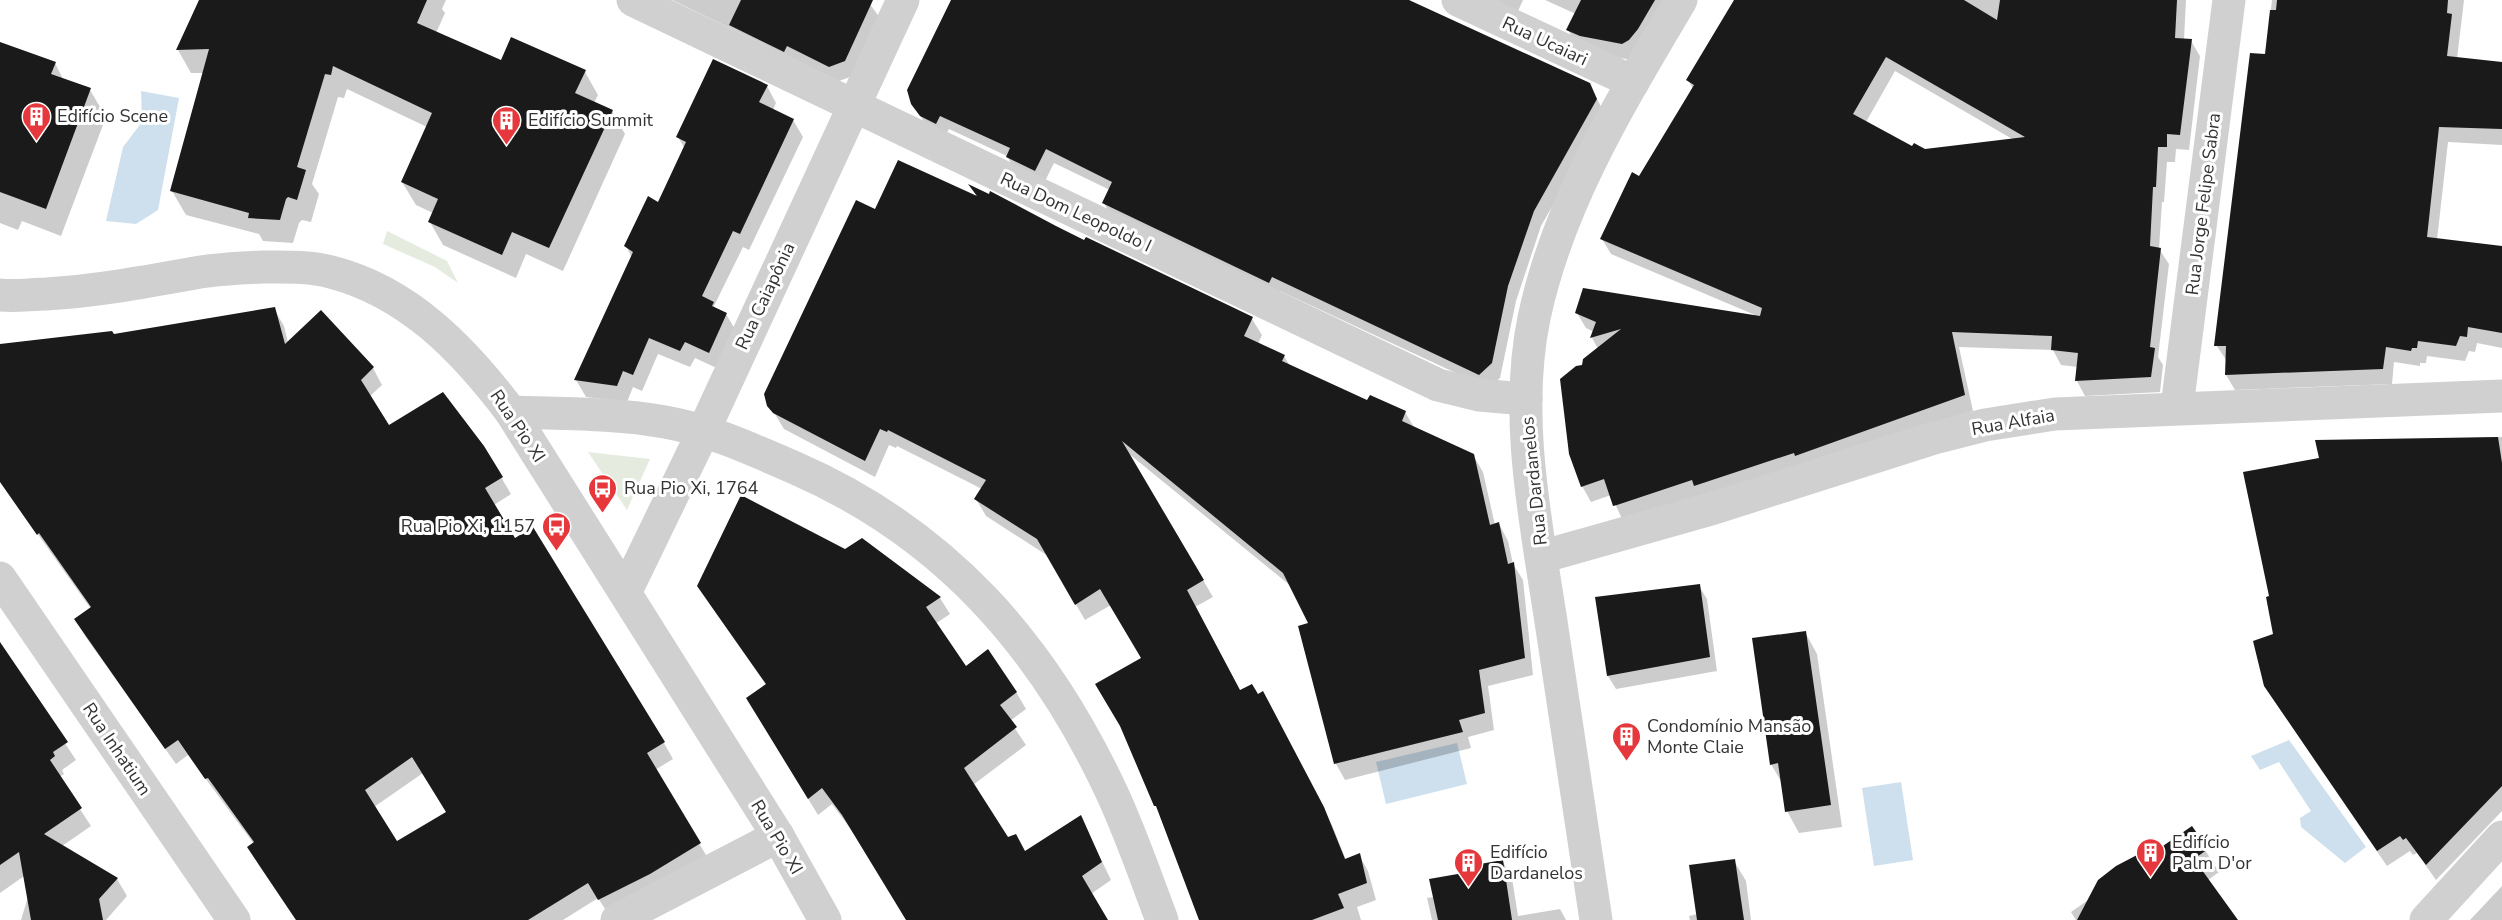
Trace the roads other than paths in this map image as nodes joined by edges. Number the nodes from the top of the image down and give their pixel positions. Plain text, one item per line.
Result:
1 (633, 0) edge
2 (903, 0) edge
3 (1458, 0) edge
4 (1681, 0) edge
5 (2229, 0) edge
6 (1633, 82) junction
7 (852, 106) junction
8 (0, 295) edge
9 (2502, 396) edge
10 (1526, 399) junction
11 (2177, 407) junction
12 (511, 412) junction
13 (704, 430) junction
14 (1541, 557) junction
15 (0, 578) edge
16 (626, 591) junction
17 (778, 836) junction
18 (2502, 837) edge
19 (234, 920) edge
20 (617, 920) edge
21 (825, 920) edge
22 (1162, 920) edge
23 (1596, 920) edge
24 (2426, 920) edge

1 - 7 street, Rua Dom Leopoldo I
2 - 7 street, Rua Caiapônia
3 - 6 street, Rua Ucaiari
4 - 6 street, Rua Dardanelos
5 - 11 street, Rua Jorge Felipe Sabra
6 - 10 street, Rua Dardanelos
7 - 10 street, Rua Dom Leopoldo I
7 - 13 street, Rua Caiapônia
8 - 12 street, Rua Pio XI
9 - 11 street, Rua Alfaia
10 - 14 street, Rua Dardanelos
11 - 14 street, Rua Alfaia
12 - 13 street
12 - 16 street, Rua Pio XI
13 - 16 street, Rua Caiapônia
13 - 22 street
14 - 23 street, Rua Dardanelos
15 - 19 street, Rua Inhatium
16 - 17 street, Rua Pio XI
17 - 20 street
17 - 21 street, Rua Pio XI
18 - 24 street

